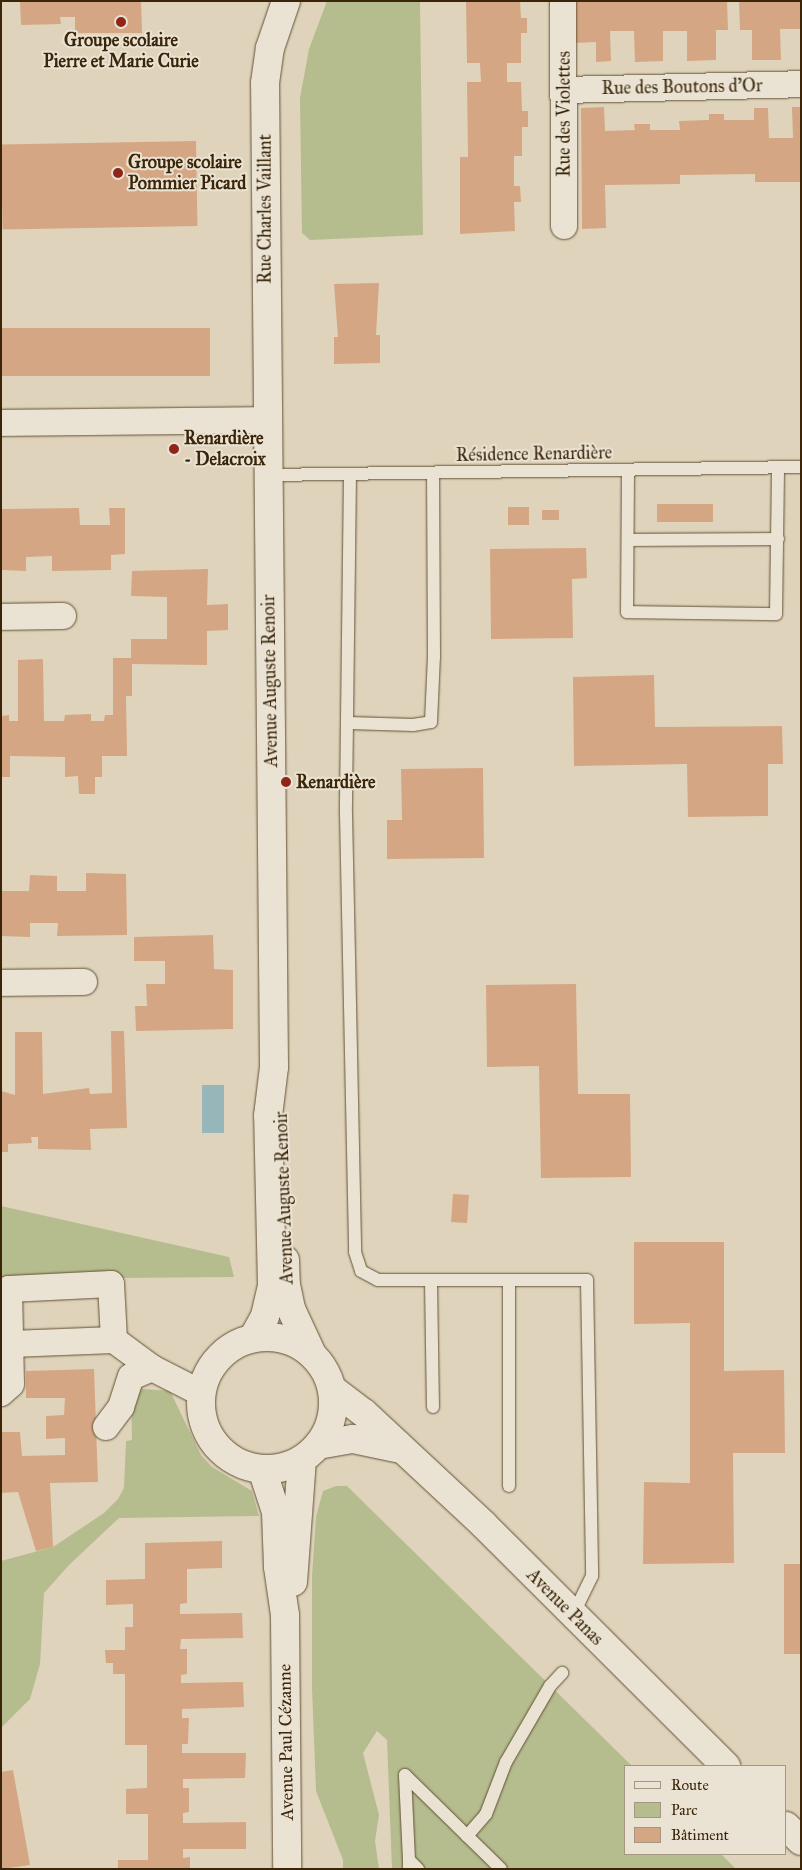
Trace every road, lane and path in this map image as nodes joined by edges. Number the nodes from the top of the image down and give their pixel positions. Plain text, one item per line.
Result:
1 (286, 1) edge
2 (563, 1) edge
3 (801, 84) edge
4 (563, 90) junction
5 (564, 226) dead end
6 (266, 420) junction
7 (1, 423) edge
8 (778, 467) junction
9 (801, 467) edge
10 (628, 470) junction
11 (433, 472) junction
12 (350, 474) junction
13 (269, 475) junction
14 (778, 539) junction
15 (628, 540) junction
16 (63, 616) dead end
17 (1, 617) edge
18 (349, 724) junction
19 (84, 982) dead end
20 (1, 983) edge
21 (274, 1067) junction
22 (509, 1280) junction
23 (431, 1281) junction
24 (253, 1338) junction
25 (114, 1340) junction
26 (11, 1344) junction
27 (312, 1354) junction
28 (152, 1368) junction
29 (332, 1389) junction
30 (201, 1393) junction
31 (1, 1394) edge
32 (433, 1407) dead end
33 (106, 1427) dead end
34 (402, 1449) junction
35 (310, 1453) junction
36 (262, 1469) junction
37 (509, 1486) dead end
38 (285, 1615) junction
39 (573, 1615) junction
40 (562, 1673) dead end
41 (725, 1765) edge
42 (787, 1827) edge
43 (467, 1836) junction
44 (801, 1840) edge
45 (412, 1866) edge
46 (287, 1869) edge
47 (501, 1869) edge

1 - 6 main road, Rue Charles Vaillant
2 - 4 street, Rue des Violettes
3 - 4 street, Rue des Boutons d'Or
4 - 5 street, Rue des Violettes
6 - 7 street
6 - 13 main road, Rue Charles Vaillant
8 - 9 lane, Résidence Renardière
8 - 10 lane, Résidence Renardière
8 - 14 lane
10 - 11 lane, Résidence Renardière
10 - 15 lane
11 - 12 lane, Résidence Renardière
11 - 18 lane
12 - 13 lane, Résidence Renardière
12 - 18 lane
13 - 21 main road, Avenue Auguste Renoir
14 - 15 lane
14 - 15 lane
16 - 17 street
18 - 23 lane
19 - 20 street
21 - 24 main road, Avenue Auguste Renoir
21 - 27 main road, Avenue Auguste Renoir
22 - 23 lane
22 - 37 lane
22 - 39 lane
23 - 32 lane
24 - 27 main road
24 - 30 main road
25 - 26 street
25 - 26 street
25 - 28 street
26 - 31 street
27 - 29 main road
28 - 30 street
28 - 33 street
29 - 34 main road, Avenue Panas
29 - 35 main road
30 - 36 main road
34 - 35 main road
34 - 39 main road, Avenue Panas
35 - 36 main road
35 - 38 main road, Avenue Paul Cézanne
36 - 38 main road, Avenue Paul Cézanne
38 - 46 main road, Avenue Paul Cézanne
39 - 41 main road, Avenue Panas
40 - 43 lane
42 - 44 main road
43 - 45 lane
43 - 47 lane

